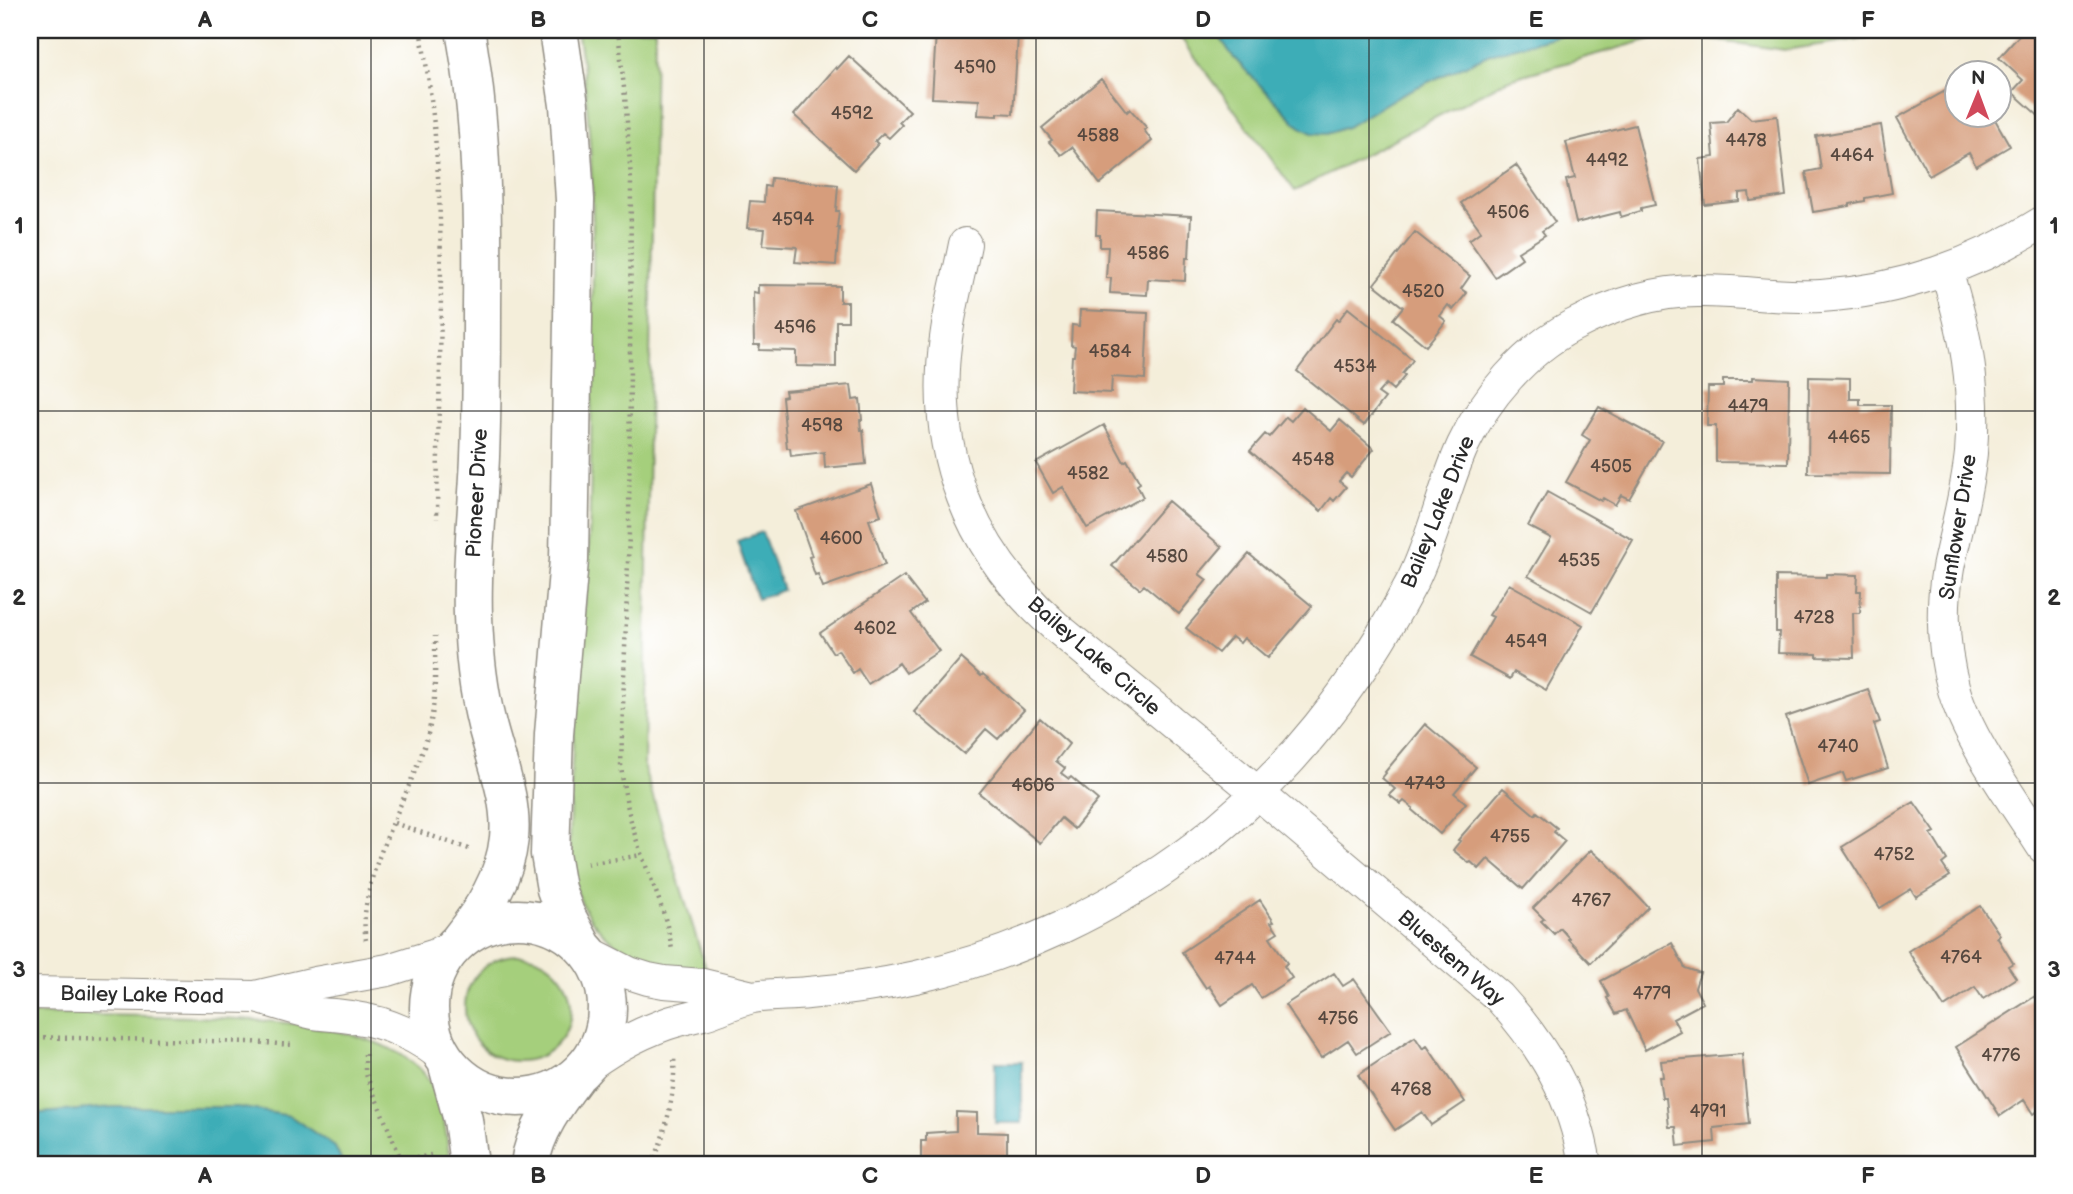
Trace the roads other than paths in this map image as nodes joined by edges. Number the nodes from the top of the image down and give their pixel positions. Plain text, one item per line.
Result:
1 (465, 30) edge
2 (558, 30) edge
3 (2043, 222) edge
4 (965, 244) dead end
5 (1946, 270) junction
6 (1259, 794) junction
7 (2043, 847) edge
8 (458, 942) junction
9 (583, 947) junction
10 (30, 993) edge
11 (255, 997) junction
12 (753, 997) junction
13 (446, 1060) junction
14 (578, 1074) junction
15 (469, 1164) edge
16 (530, 1164) edge
17 (1585, 1164) edge

1 - 8 street, Pioneer Drive
2 - 9 street
3 - 5 street, Bailey Lake Drive
4 - 6 street, Bailey Lake Circle
5 - 6 street, Bailey Lake Drive
5 - 7 street, Sunflower Drive
6 - 12 street, Bailey Lake Drive
6 - 17 street, Bluestem Way
8 - 9 street
8 - 11 street, Bailey Lake Road
8 - 13 street
9 - 12 street, Bailey Lake Drive
9 - 14 street
10 - 11 street, Bailey Lake Road
11 - 13 street, Bailey Lake Road
12 - 14 street, Bailey Lake Drive
13 - 14 street
13 - 15 street
14 - 16 street

